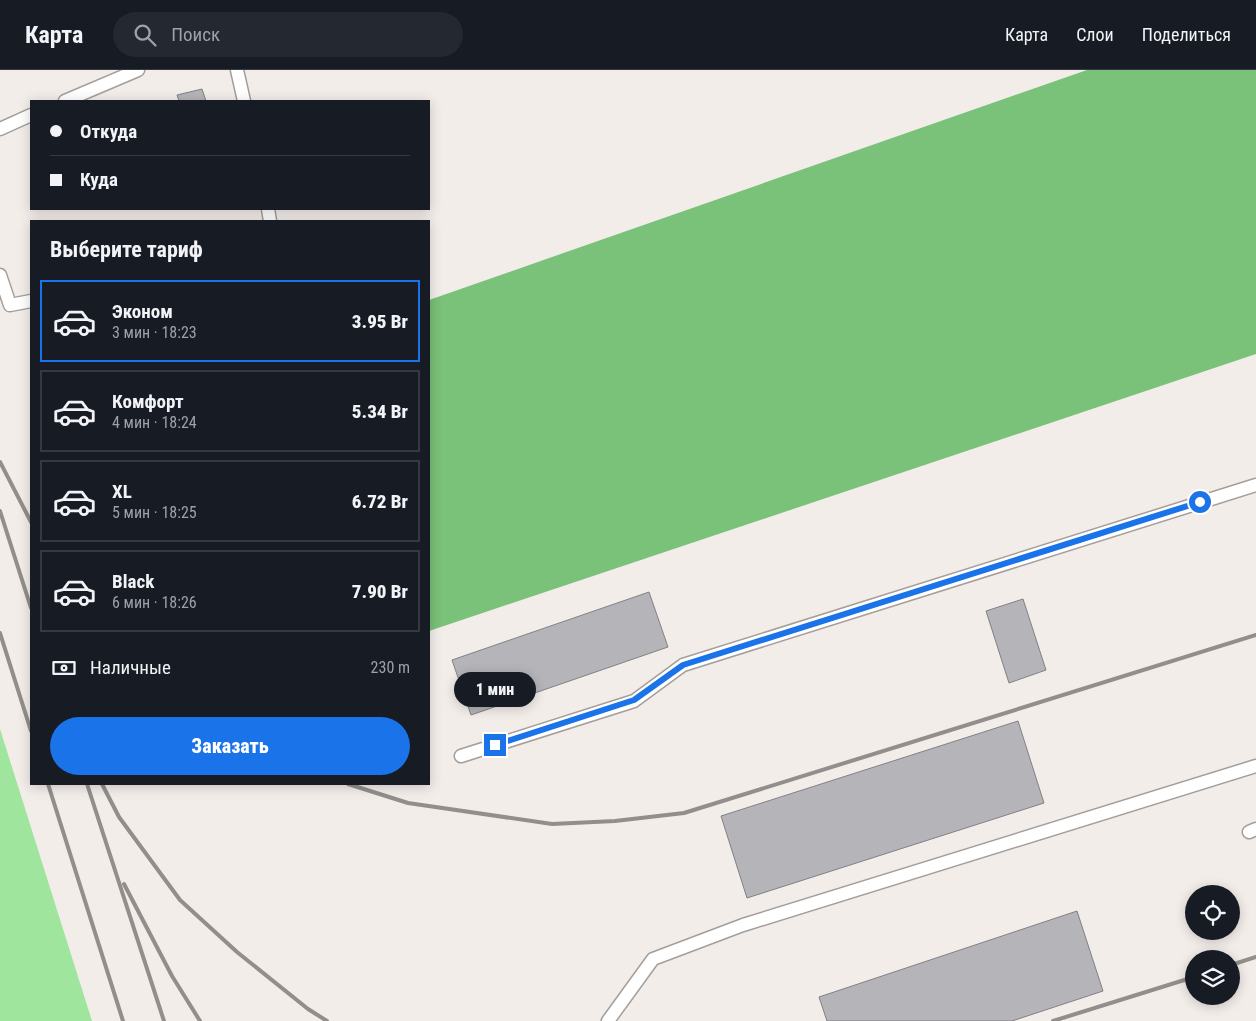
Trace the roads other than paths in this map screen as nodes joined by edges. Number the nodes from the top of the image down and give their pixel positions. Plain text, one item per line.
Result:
1 (138, 70) edge
2 (237, 70) edge
3 (67, 100) edge
4 (244, 100) edge
5 (30, 115) edge
6 (0, 129) edge
7 (0, 275) edge
8 (30, 301) edge
9 (1256, 485) edge
10 (460, 756) dead end
11 (1256, 766) edge
12 (608, 1021) edge

1 - 3 lane
2 - 4 lane
5 - 6 lane
7 - 8 lane
9 - 10 lane
11 - 12 lane

